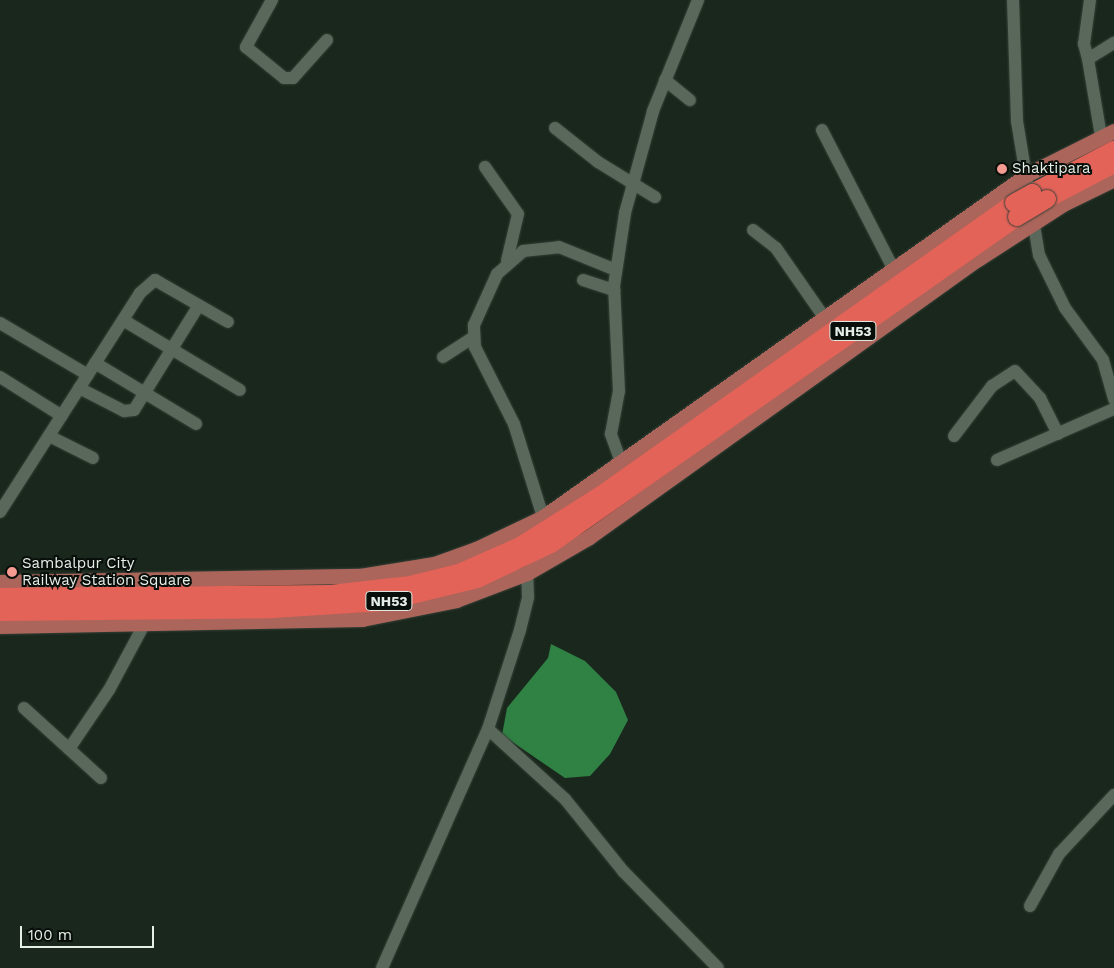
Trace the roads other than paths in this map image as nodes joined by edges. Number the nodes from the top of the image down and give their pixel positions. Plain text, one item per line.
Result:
1 (272, 0) edge
2 (698, 0) edge
3 (1014, 0) edge
4 (1090, 0) edge
5 (327, 40) dead end
6 (1114, 42) edge
7 (1088, 59) junction
8 (666, 80) junction
9 (690, 100) dead end
10 (555, 128) dead end
11 (822, 130) dead end
12 (1108, 133) edge
13 (1114, 150) edge
14 (1114, 164) edge
15 (485, 168) dead end
16 (1028, 174) junction
17 (1114, 179) edge
18 (634, 181) junction
19 (655, 197) dead end
20 (1032, 224) junction
21 (753, 230) dead end
22 (507, 262) junction
23 (893, 268) junction
24 (616, 270) junction
25 (583, 280) dead end
26 (614, 290) junction
27 (198, 305) junction
28 (824, 317) junction
29 (123, 320) junction
30 (228, 322) dead end
31 (0, 323) edge
32 (474, 337) junction
33 (171, 349) junction
34 (444, 357) dead end
35 (95, 363) junction
36 (88, 375) junction
37 (0, 377) edge
38 (79, 388) junction
39 (240, 390) dead end
40 (145, 393) junction
41 (1114, 399) edge
42 (1114, 409) edge
43 (62, 416) junction
44 (723, 416) junction
45 (196, 424) dead end
46 (1058, 434) junction
47 (49, 436) junction
48 (954, 436) dead end
49 (93, 458) dead end
50 (997, 460) dead end
51 (621, 462) junction
52 (0, 512) edge
53 (543, 516) junction
54 (527, 573) junction
55 (0, 582) edge
56 (0, 597) edge
57 (0, 612) edge
58 (145, 623) junction
59 (0, 626) edge
60 (24, 708) dead end
61 (488, 729) junction
62 (69, 749) junction
63 (101, 778) dead end
64 (1114, 795) edge
65 (1030, 906) dead end
66 (713, 967) edge
67 (382, 968) edge

1 - 5 street
2 - 8 street
3 - 16 street
4 - 7 street
6 - 7 street
7 - 12 street
8 - 9 street
8 - 18 street
10 - 18 street
11 - 23 street
12 - 16 main road
13 - 44 highway, NH53, bridge
14 - 44 highway, NH53, bridge
15 - 22 street
16 - 20 street
16 - 23 main road
17 - 20 main road
18 - 19 street
18 - 24 street
20 - 41 street
20 - 54 main road
21 - 28 street
22 - 24 street
22 - 32 street
23 - 28 main road
24 - 26 street
25 - 26 street
26 - 51 street
27 - 29 street
27 - 30 street
27 - 33 street
28 - 51 main road
29 - 33 street
29 - 35 street
31 - 36 street
32 - 34 street
32 - 53 street
33 - 39 street
33 - 40 street
35 - 36 street
35 - 40 street
36 - 38 street
37 - 43 street
38 - 40 street
38 - 43 street
40 - 45 street
42 - 46 street
43 - 47 street
44 - 56 highway, NH53
44 - 57 highway, NH53
46 - 48 street
46 - 50 street
47 - 49 street
47 - 52 street
51 - 53 main road
53 - 55 main road
54 - 58 main road
54 - 61 street
58 - 59 main road
58 - 62 street
60 - 62 street
61 - 66 street
61 - 67 street
62 - 63 street
64 - 65 street

